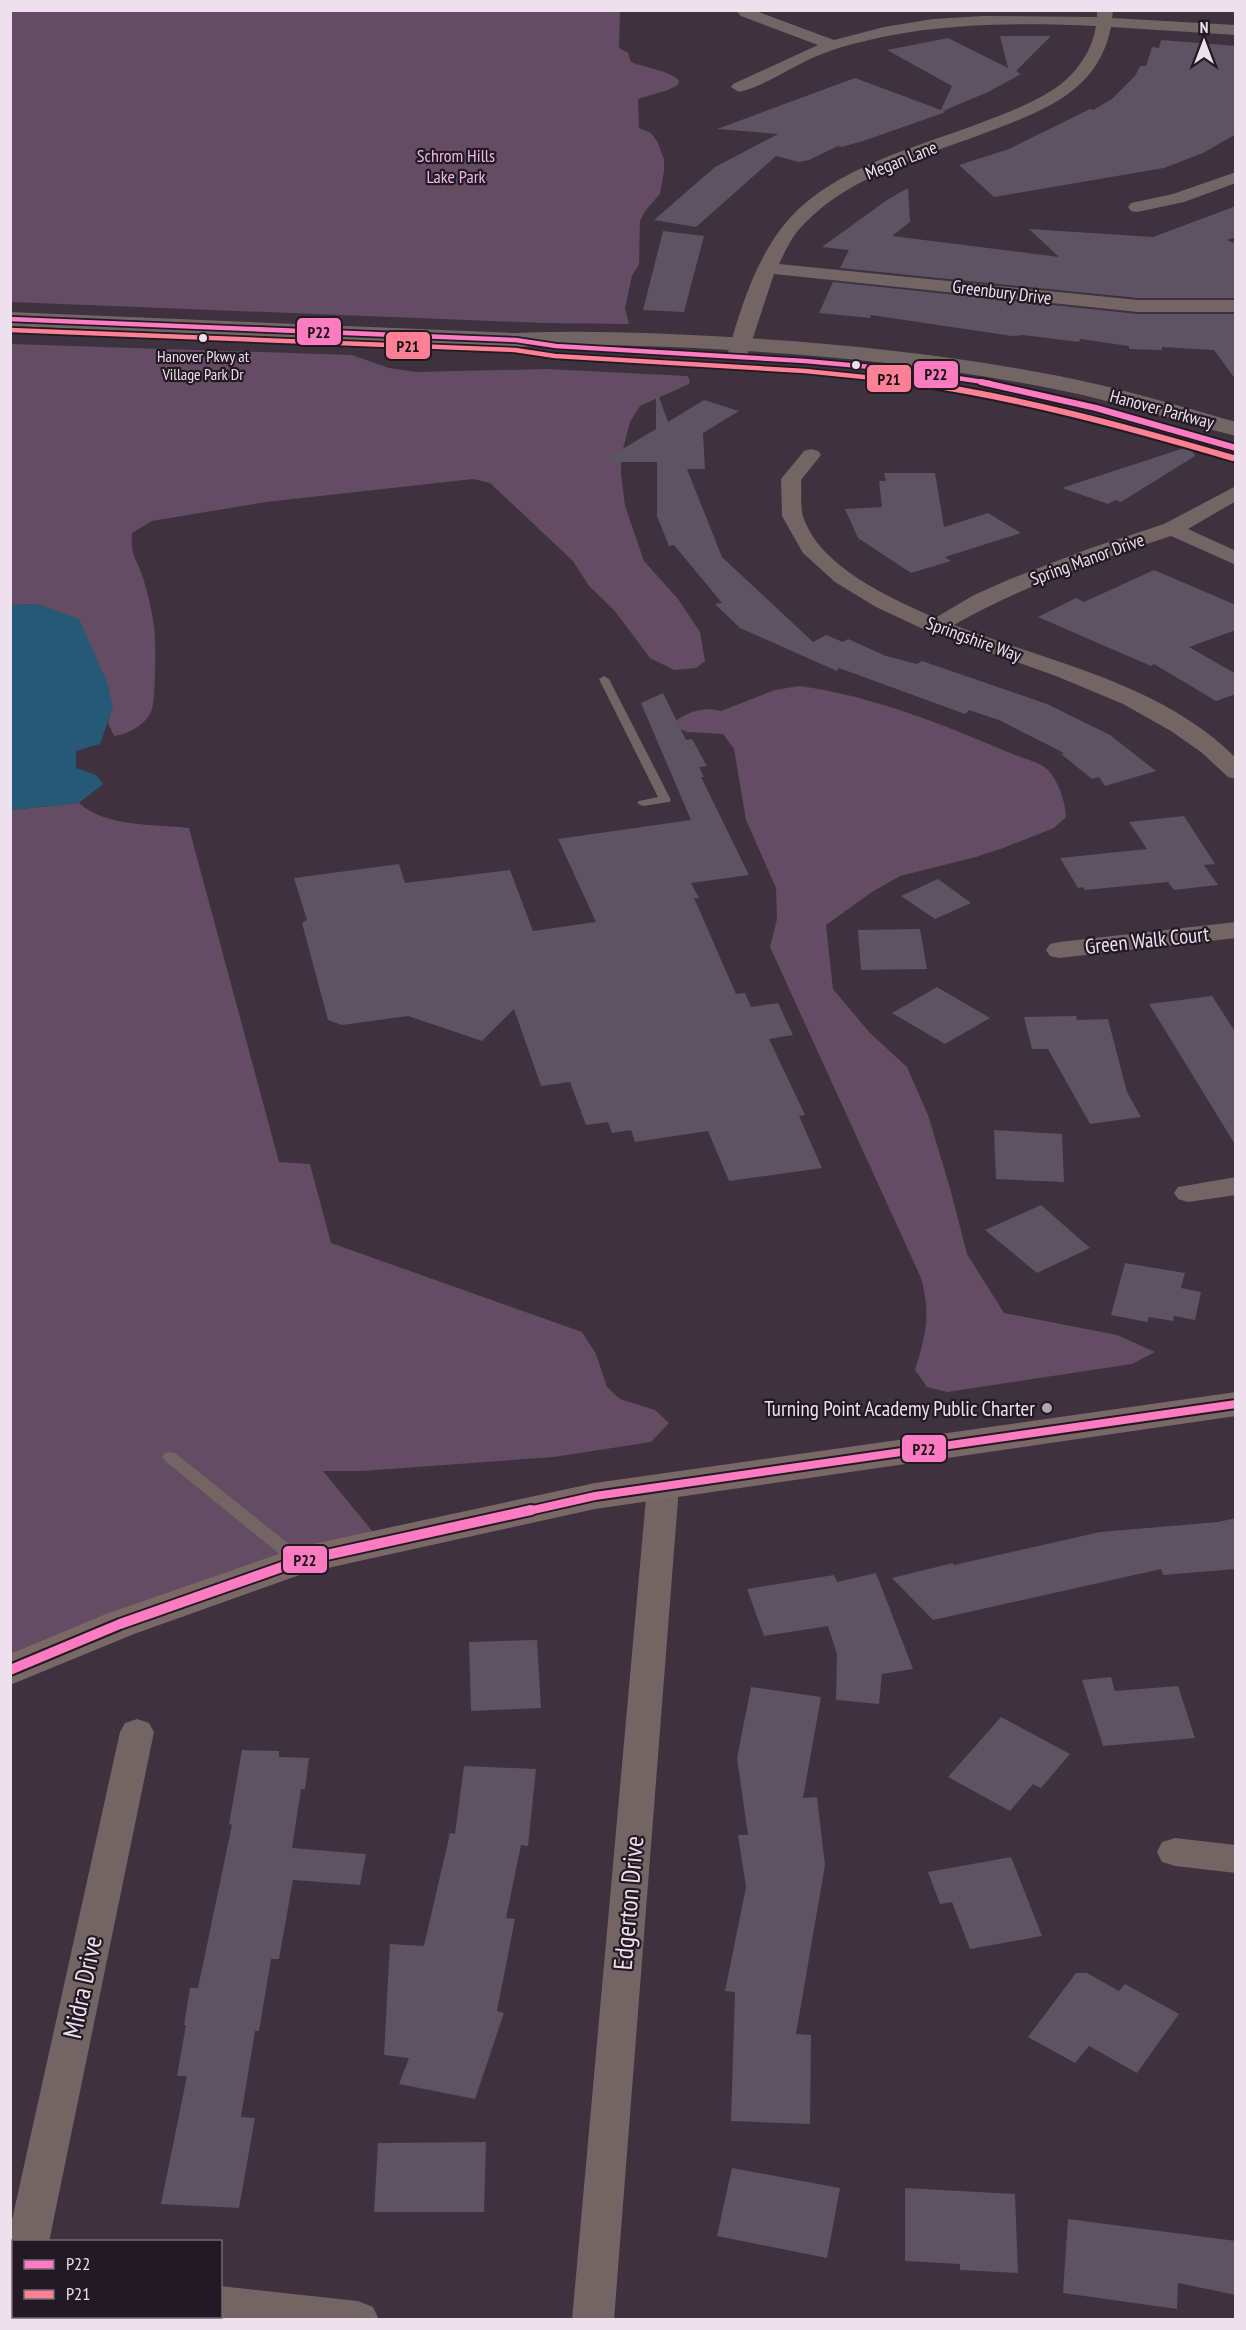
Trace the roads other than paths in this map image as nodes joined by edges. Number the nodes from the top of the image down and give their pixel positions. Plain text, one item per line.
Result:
1 (746, 13) dead end
2 (1105, 17) edge
3 (1236, 30) edge
4 (834, 45) junction
5 (739, 87) dead end
6 (1236, 177) edge
7 (1137, 207) dead end
8 (768, 268) junction
9 (1236, 306) edge
10 (10, 319) edge
11 (738, 350) junction
12 (1236, 429) edge
13 (1236, 448) edge
14 (812, 455) dead end
15 (1236, 492) edge
16 (1172, 529) junction
17 (1236, 559) edge
18 (937, 626) junction
19 (604, 679) dead end
20 (1236, 772) edge
21 (644, 802) dead end
22 (1236, 930) edge
23 (1059, 950) dead end
24 (1236, 1186) edge
25 (1188, 1193) dead end
26 (1236, 1404) edge
27 (170, 1457) dead end
28 (663, 1486) junction
29 (299, 1561) junction
30 (10, 1670) edge
31 (137, 1732) dead end
32 (1175, 1852) dead end
33 (1236, 1859) edge
34 (28, 2240) edge
35 (222, 2305) edge
36 (358, 2319) edge
37 (593, 2319) edge

1 - 4 street
2 - 3 street
2 - 4 street
2 - 8 street, Megan Lane
4 - 5 street
6 - 7 street
8 - 9 street, Greenbury Drive
8 - 11 street, Megan Lane
10 - 11 street, Hanover Parkway
11 - 12 street, Hanover Parkway
11 - 13 street, Hanover Parkway
14 - 18 street, Springshire Way
15 - 16 street, Spring Manor Drive
16 - 17 street
16 - 18 street, Spring Manor Drive
18 - 20 street, Springshire Way
19 - 21 lane
22 - 23 street, Green Walk Court
24 - 25 street
26 - 28 main road
27 - 29 lane
28 - 29 main road
28 - 37 street, Edgerton Drive
29 - 30 main road
31 - 34 street, Midra Drive
32 - 33 street
35 - 36 street

